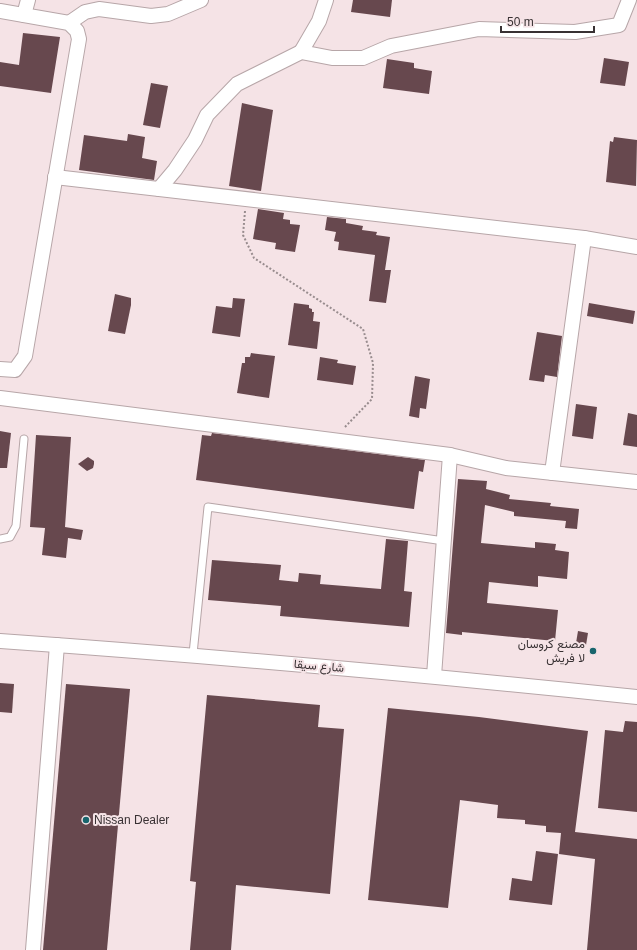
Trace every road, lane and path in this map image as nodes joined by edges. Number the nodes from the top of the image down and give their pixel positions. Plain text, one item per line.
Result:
1 (28, 0) edge
2 (201, 0) edge
3 (326, 0) edge
4 (629, 0) edge
5 (0, 11) edge
6 (24, 15) junction
7 (69, 23) junction
8 (301, 52) junction
9 (55, 177) junction
10 (159, 189) junction
11 (245, 199) junction
12 (584, 238) junction
13 (637, 247) edge
14 (0, 369) edge
15 (0, 398) edge
16 (24, 439) dead end
17 (331, 440) junction
18 (450, 455) junction
19 (552, 473) junction
20 (637, 482) edge
21 (0, 539) edge
22 (444, 541) junction
23 (0, 640) edge
24 (58, 645) junction
25 (193, 654) junction
26 (434, 676) junction
27 (637, 696) edge
28 (33, 950) edge

1 - 6 street
2 - 7 street
3 - 8 street
4 - 8 street
5 - 6 street
6 - 7 street
7 - 9 street
8 - 10 street
9 - 10 street
9 - 14 street
10 - 11 street
11 - 12 street
11 - 17 path
12 - 13 street
12 - 19 street
15 - 17 street
16 - 21 lane
17 - 18 street
18 - 19 street
18 - 22 street
19 - 20 street
22 - 25 lane
22 - 26 street
23 - 24 street, شارع سيقا
24 - 25 street, شارع سيقا
24 - 28 street
25 - 26 street, شارع سيقا
26 - 27 street, شارع سيقا

